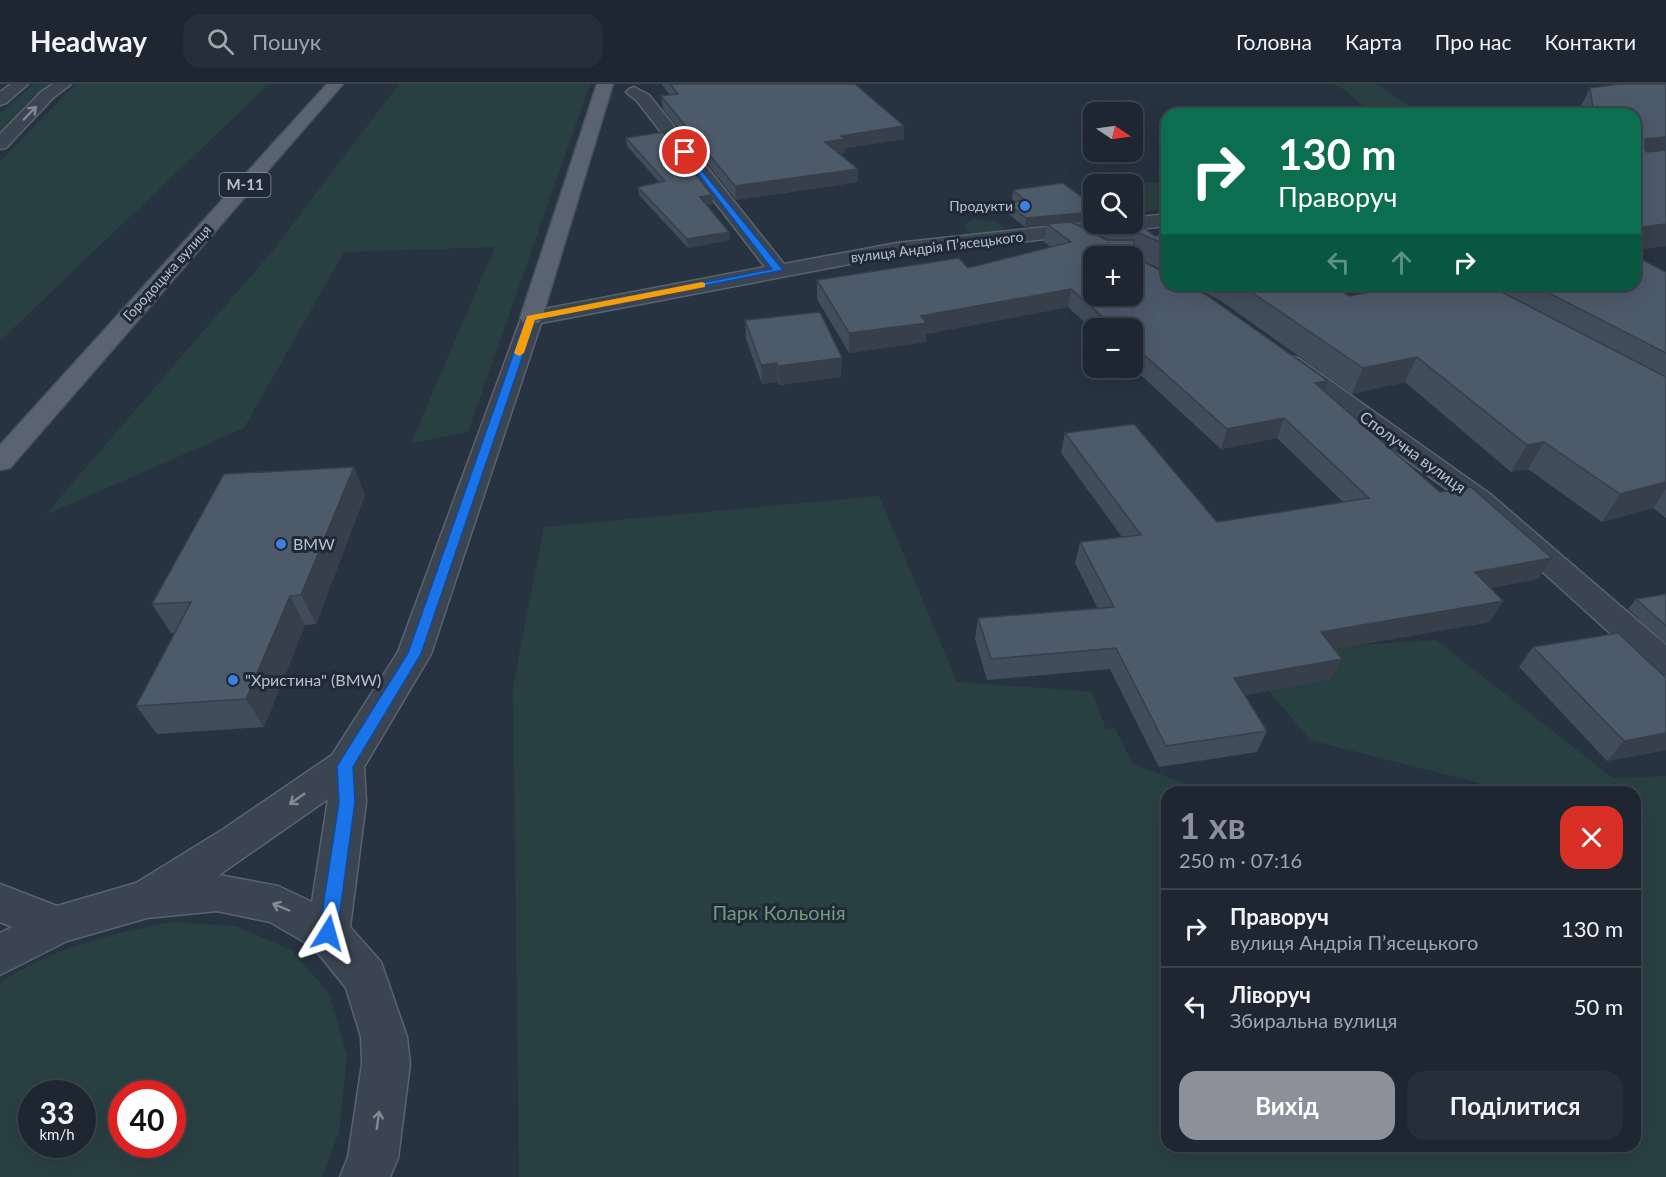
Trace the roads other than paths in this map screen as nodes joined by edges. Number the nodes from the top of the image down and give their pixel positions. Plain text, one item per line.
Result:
1 (20, 84) edge
2 (63, 84) edge
3 (335, 84) edge
4 (605, 84) edge
5 (634, 92) dead end
6 (0, 100) edge
7 (0, 144) edge
8 (1161, 221) edge
9 (1073, 231) junction
10 (1099, 246) edge
11 (778, 270) junction
12 (531, 318) junction
13 (1269, 349) edge
14 (0, 462) edge
15 (1666, 664) edge
16 (345, 766) junction
17 (147, 898) junction
18 (0, 903) edge
19 (57, 925) junction
20 (328, 933) junction
21 (0, 955) edge
22 (364, 1177) edge

1 - 6 street
7 -> 2 street
3 - 14 main road, Городоцька вулиця / М-11
4 - 12 main road
5 - 11 street
8 - 9 street, вулиця Андрія Пʼясецького
9 - 10 street
9 - 11 street, вулиця Андрія Пʼясецького
11 - 12 street, вулиця Андрія Пʼясецького
12 - 16 street
13 - 15 street, Сполучна вулиця
16 -> 17 street
16 - 20 street
17 - 19 street
20 -> 17 street
18 - 19 street
19 - 21 street
22 -> 20 street

